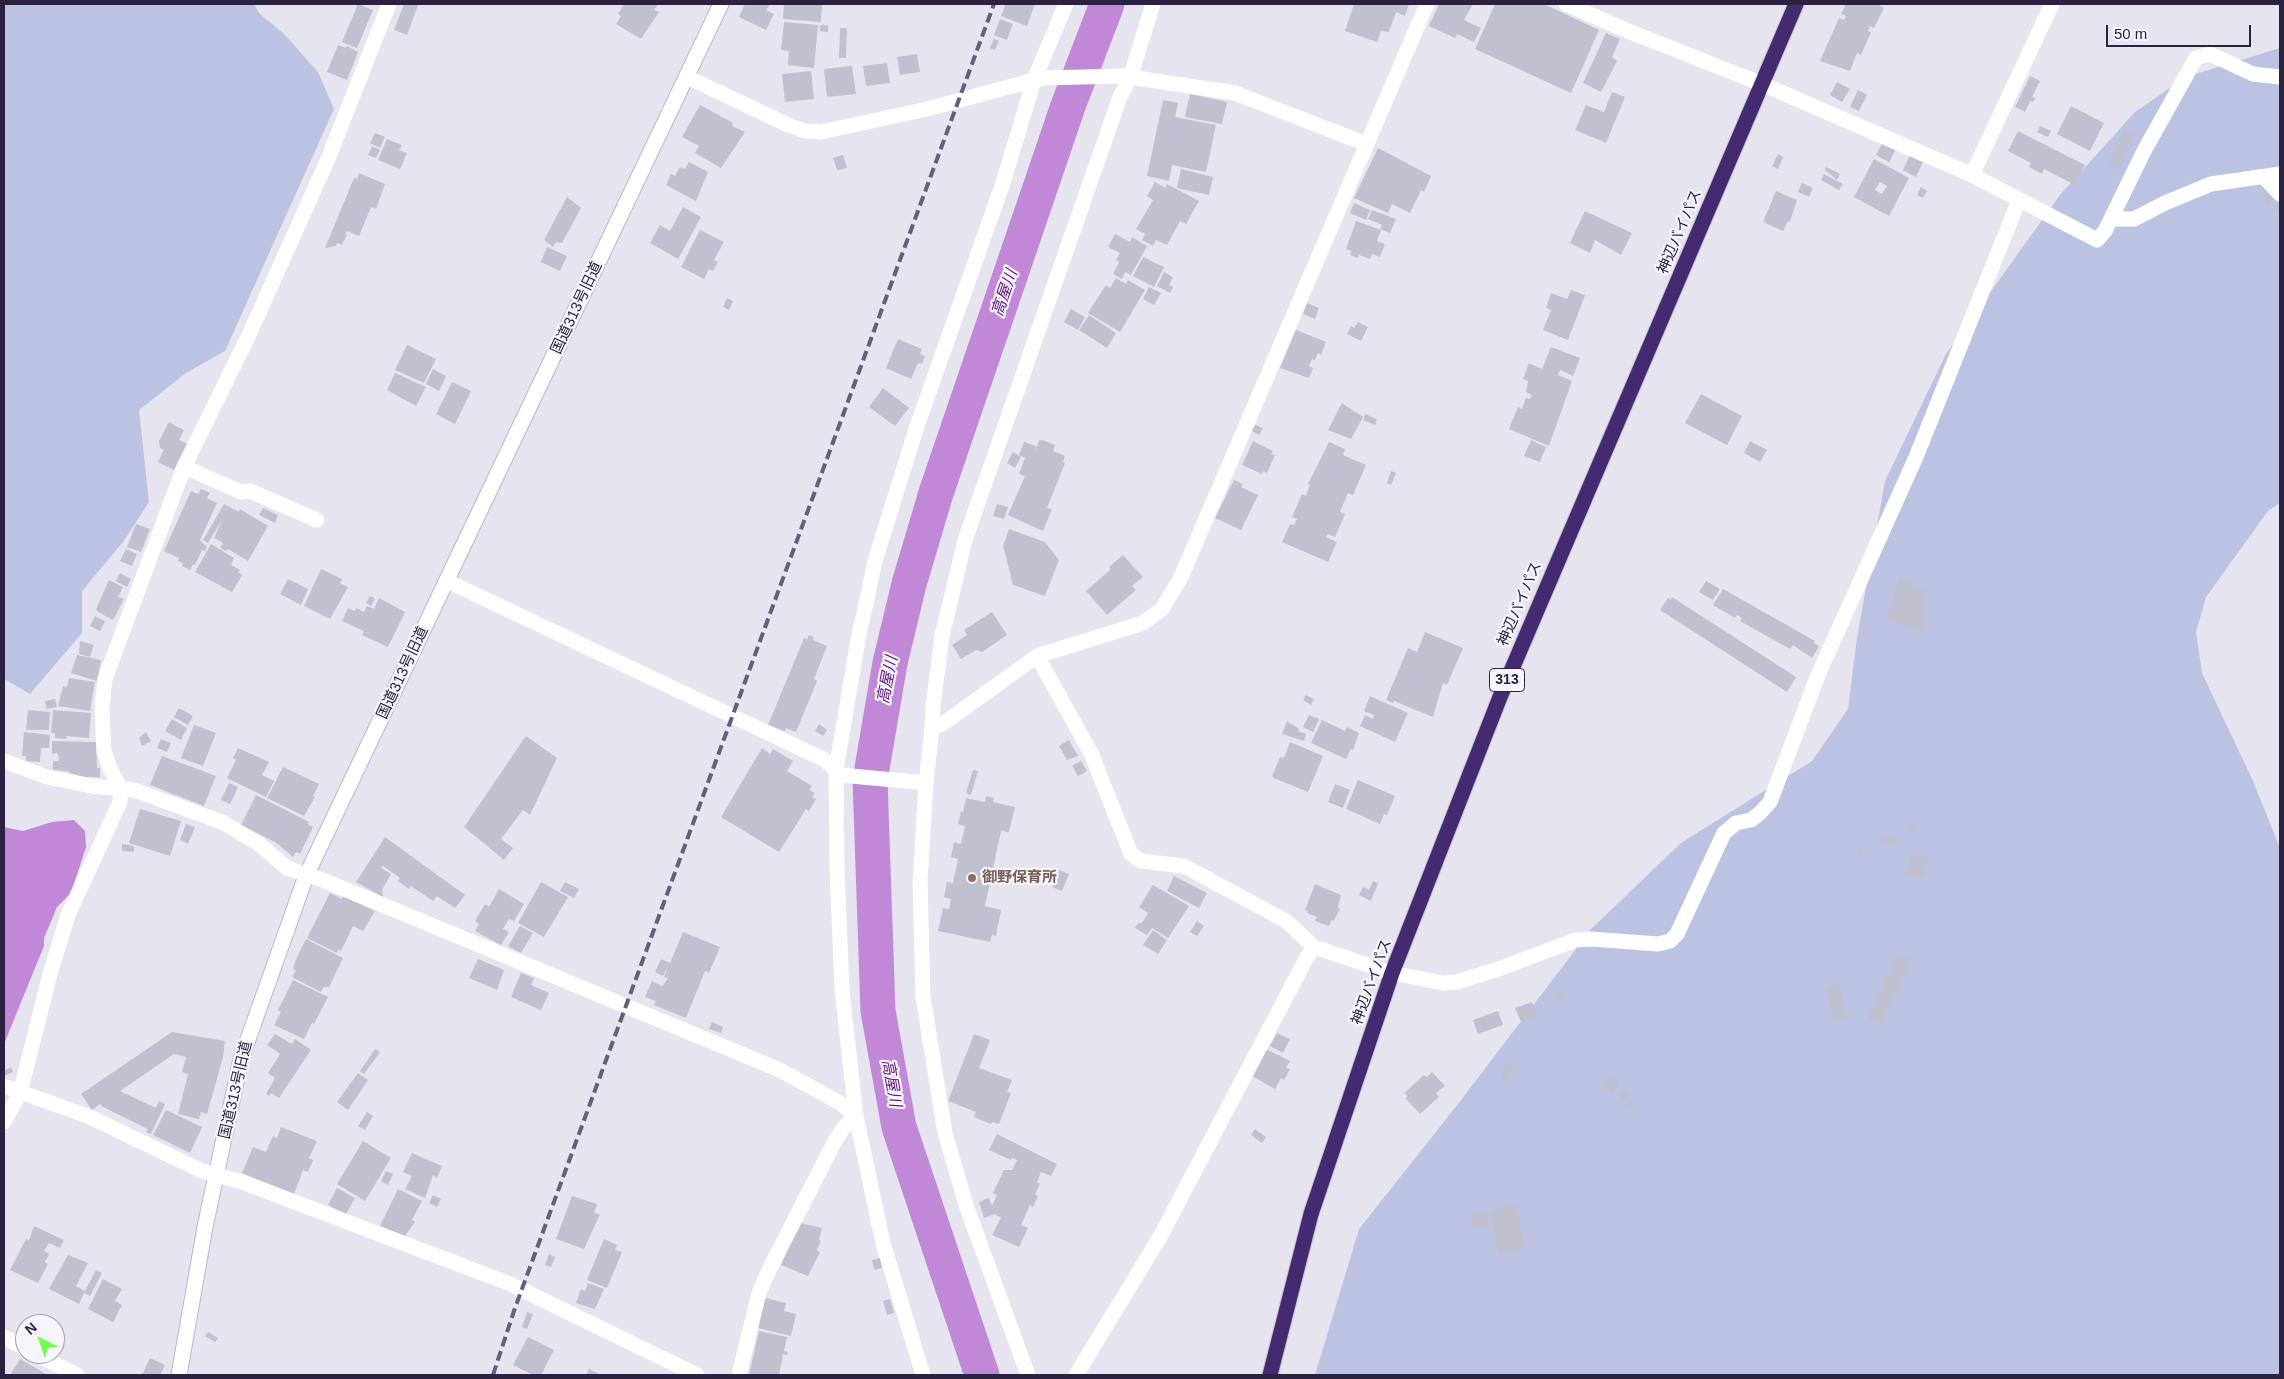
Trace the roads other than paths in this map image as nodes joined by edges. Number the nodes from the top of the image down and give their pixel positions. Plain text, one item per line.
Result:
1 (389, 4) edge
2 (1066, 4) edge
3 (1152, 4) edge
4 (1427, 4) edge
5 (1566, 4) edge
6 (1796, 4) edge
7 (2052, 4) edge
8 (717, 5) edge
9 (687, 77) junction
10 (1126, 77) junction
11 (2280, 77) edge
12 (1038, 79) junction
13 (1762, 84) junction
14 (1366, 144) junction
15 (1972, 176) junction
16 (2273, 176) edge
17 (2280, 194) edge
18 (2019, 200) junction
19 (2111, 219) junction
20 (184, 467) junction
21 (317, 520) dead end
22 (447, 580) junction
23 (1037, 656) junction
24 (932, 728) junction
25 (4, 760) edge
26 (841, 773) junction
27 (923, 782) junction
28 (121, 788) junction
29 (306, 876) junction
30 (1314, 947) junction
31 (1392, 973) junction
32 (4, 1086) edge
33 (20, 1093) junction
34 (856, 1116) junction
35 (4, 1122) edge
36 (217, 1176) junction
37 (56, 1364) edge
38 (77, 1375) edge
39 (179, 1375) edge
40 (697, 1375) edge
41 (739, 1375) edge
42 (923, 1375) edge
43 (1028, 1375) edge
44 (1076, 1375) edge
45 (1270, 1375) edge

1 - 20 street
2 - 12 street
3 - 10 street
4 - 14 street
5 - 13 street
6 - 13 highway, 神辺バイパス / 313
7 - 15 street
8 - 9 street, 国道313号旧道
9 - 12 street
9 - 22 street, 国道313号旧道
10 - 12 street
10 - 14 street
10 - 24 street
11 - 19 street
12 - 26 street
13 - 15 street
13 - 31 highway, 神辺バイパス / 313
14 - 23 street
15 - 18 street
16 - 17 street
16 - 19 street
18 - 19 street
18 - 31 street
20 - 21 street
20 - 28 street
22 - 26 street
22 - 29 street, 国道313号旧道
23 - 24 street
23 - 30 street
24 - 27 street
25 - 28 street
26 - 27 street
26 - 34 street
27 - 43 street
28 - 29 street
28 - 33 street
29 - 34 street
29 - 36 street, 国道313号旧道
30 - 31 street
30 - 44 street
31 - 45 highway, 神辺バイパス / 313
32 - 33 street
33 - 35 street
33 - 36 street
34 - 41 street
34 - 42 street
36 - 39 street, 国道313号旧道
36 - 40 street
37 - 38 street

